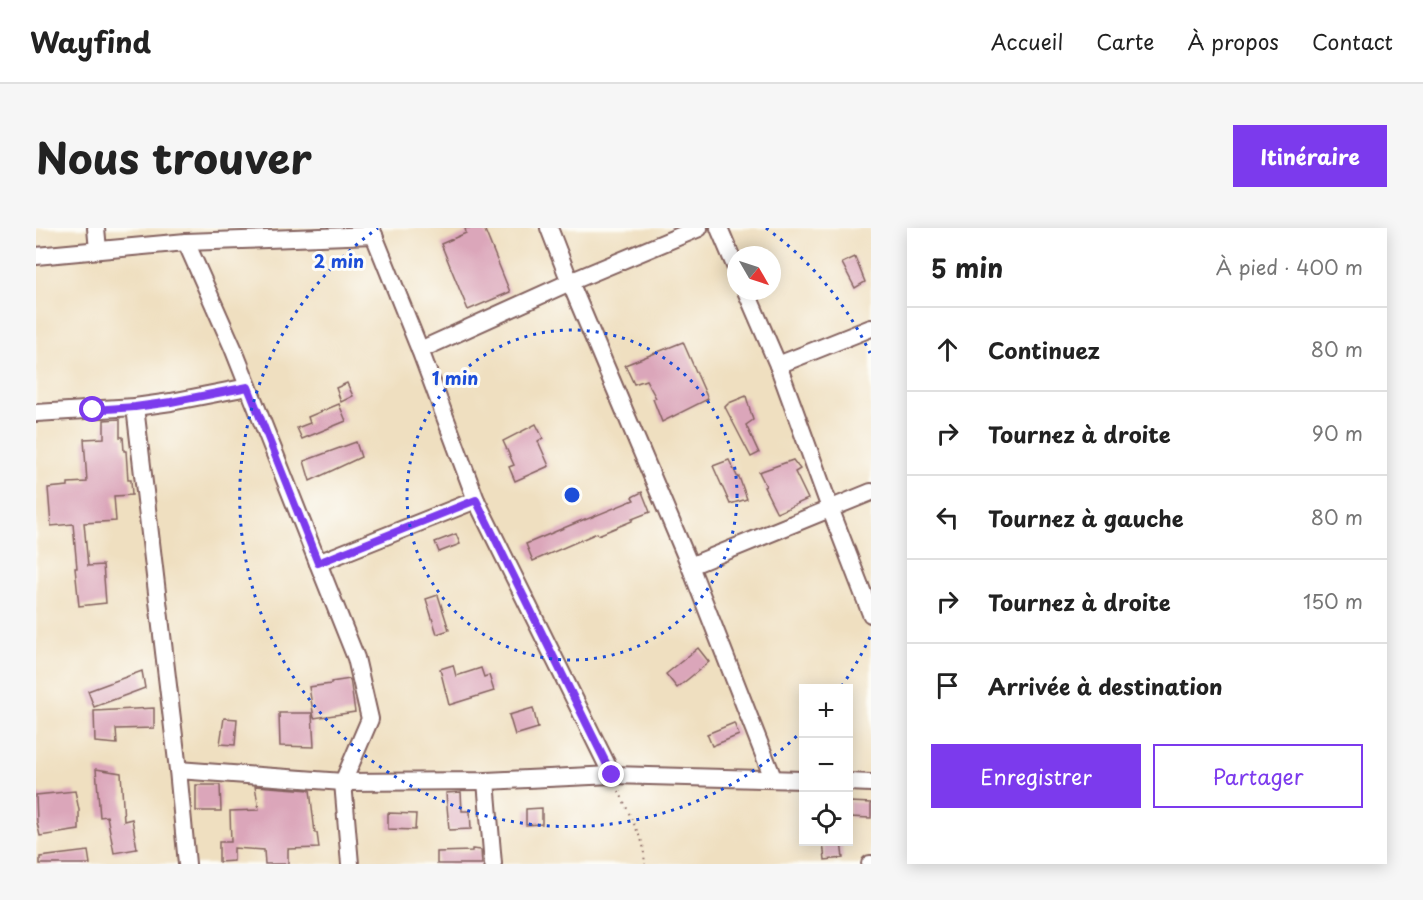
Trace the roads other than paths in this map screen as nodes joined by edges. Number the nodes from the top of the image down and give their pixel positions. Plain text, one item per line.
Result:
1 (96, 228) edge
2 (549, 228) edge
3 (699, 228) edge
4 (719, 228) edge
5 (373, 231) edge
6 (186, 242) junction
7 (727, 247) edge
8 (98, 250) junction
9 (36, 256) edge
10 (570, 282) junction
11 (750, 300) edge
12 (871, 328) edge
13 (420, 350) junction
14 (778, 365) junction
15 (248, 387) junction
16 (135, 407) junction
17 (36, 413) edge
18 (871, 492) edge
19 (476, 500) junction
20 (830, 508) junction
21 (318, 563) junction
22 (690, 566) junction
23 (871, 614) edge
24 (178, 770) junction
25 (612, 775) junction
26 (773, 778) junction
27 (799, 780) edge
28 (486, 781) junction
29 (343, 782) junction
30 (853, 782) edge
31 (871, 783) edge
32 (187, 864) edge
33 (350, 864) edge
34 (493, 864) edge

1 - 8 street
2 - 10 street
3 - 10 street
4 - 7 street
5 - 6 street
5 - 13 street
6 - 8 street
6 - 15 street
8 - 9 street
10 - 13 street
10 - 22 street
11 - 14 street
12 - 14 street
13 - 19 street
14 - 20 street
15 - 16 street
15 - 21 street
16 - 17 street
16 - 24 street
18 - 20 street
19 - 21 street
19 - 25 street
20 - 22 street
20 - 23 street
21 - 29 street
22 - 26 street
24 - 29 street
24 - 32 street
25 - 26 street
25 - 28 street
26 - 27 street
28 - 29 street
28 - 34 street
29 - 33 street
30 - 31 street

